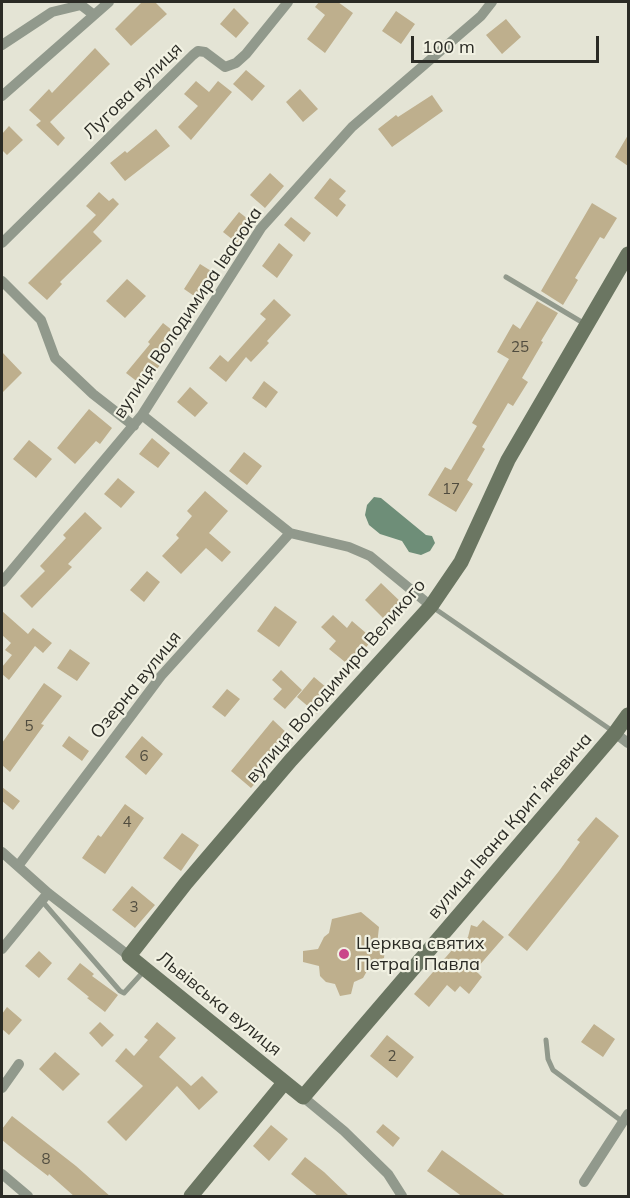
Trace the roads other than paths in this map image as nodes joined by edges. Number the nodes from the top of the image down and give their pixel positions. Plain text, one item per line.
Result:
1 (109, 2) edge
2 (288, 2) edge
3 (492, 2) edge
4 (94, 15) junction
5 (2, 45) edge
6 (2, 96) edge
7 (2, 243) edge
8 (628, 254) edge
9 (506, 277) dead end
10 (2, 281) edge
11 (586, 325) junction
12 (142, 415) junction
13 (134, 426) junction
14 (290, 532) junction
15 (2, 582) edge
16 (431, 606) junction
17 (628, 715) edge
18 (615, 733) junction
19 (628, 743) edge
20 (2, 852) edge
21 (18, 866) junction
22 (45, 897) junction
23 (2, 949) edge
24 (129, 956) junction
25 (146, 969) junction
26 (546, 1040) dead end
27 (19, 1064) dead end
28 (285, 1083) junction
29 (2, 1088) edge
30 (303, 1097) junction
31 (626, 1118) edge
32 (2, 1174) edge
33 (584, 1182) dead end
34 (28, 1197) edge
35 (191, 1197) edge
36 (402, 1197) edge

1 - 4 street
2 - 7 street, Лугова вулиця
3 - 12 street, вулиця Володимира Івасюка
4 - 5 street
4 - 6 street
8 - 11 street, вулиця Володимира Великого
9 - 11 lane
10 - 13 street
11 - 16 street, вулиця Володимира Великого
12 - 13 street, вулиця Володимира Івасюка
12 - 14 street
13 - 15 street, вулиця Володимира Івасюка
14 - 16 street
14 - 21 street, Озерна вулиця
16 - 18 lane
16 - 24 street, вулиця Володимира Великого
17 - 18 street, вулиця Івана Крипʼякевича
18 - 19 street
18 - 30 street, вулиця Івана Крипʼякевича
20 - 21 street, Львівська вулиця
21 - 22 street, Львівська вулиця
22 - 23 street
22 - 24 street, Львівська вулиця
22 - 25 lane
24 - 25 street, Львівська вулиця
25 - 28 street, Львівська вулиця
26 - 31 lane
27 - 29 street
28 - 30 street, Львівська вулиця
28 - 35 street
30 - 36 street, Львівська вулиця
31 - 33 street
32 - 34 street

